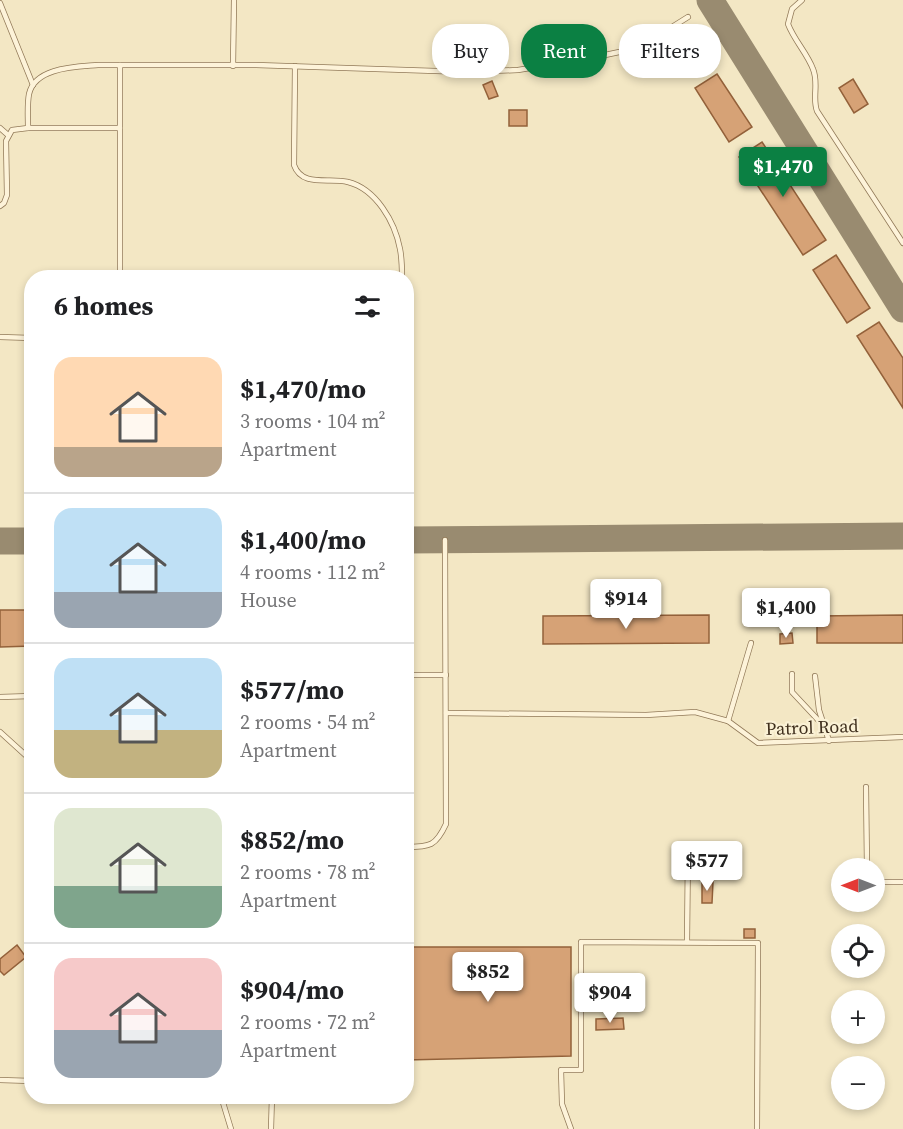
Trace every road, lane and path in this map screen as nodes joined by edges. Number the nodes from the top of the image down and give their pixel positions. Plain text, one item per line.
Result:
1 (234, 0) edge
2 (802, 0) edge
3 (0, 3) edge
4 (688, 17) dead end
5 (120, 65) junction
6 (233, 66) junction
7 (295, 66) junction
8 (33, 85) junction
9 (0, 128) edge
10 (28, 128) junction
11 (120, 128) junction
12 (8, 135) junction
13 (0, 206) edge
14 (903, 243) edge
15 (120, 270) edge
16 (401, 270) edge
17 (0, 337) edge
18 (24, 338) edge
19 (445, 540) dead end
20 (751, 643) dead end
21 (792, 674) dead end
22 (414, 675) edge
23 (446, 675) junction
24 (815, 676) dead end
25 (24, 696) edge
26 (0, 697) edge
27 (446, 713) junction
28 (728, 721) junction
29 (822, 724) junction
30 (0, 732) edge
31 (903, 737) edge
32 (829, 741) junction
33 (24, 754) edge
34 (866, 787) dead end
35 (414, 847) edge
36 (688, 851) dead end
37 (867, 858) edge
38 (885, 882) edge
39 (903, 882) edge
40 (687, 942) junction
41 (0, 1080) edge
42 (24, 1081) edge
43 (223, 1104) edge
44 (272, 1104) edge
45 (231, 1129) edge
46 (271, 1129) edge
47 (571, 1129) edge
48 (757, 1129) edge

1 - 6 lane
2 - 14 lane
3 - 8 lane
4 - 7 lane
5 - 6 lane
5 - 8 lane
5 - 11 lane
6 - 7 lane
7 - 16 lane
8 - 10 lane
9 - 12 lane
10 - 11 lane
10 - 12 lane
11 - 15 lane
12 - 13 lane
17 - 18 lane
19 - 23 lane
20 - 28 lane
21 - 29 lane
22 - 23 lane
23 - 27 lane
24 - 29 lane
25 - 26 lane
27 - 28 lane
27 - 35 lane
28 - 32 lane, Patrol Road
29 - 32 lane
30 - 33 lane
31 - 32 lane, Patrol Road
34 - 37 lane
36 - 40 lane
38 - 39 lane
40 - 47 lane
40 - 48 lane
41 - 42 lane
43 - 45 lane
44 - 46 lane

